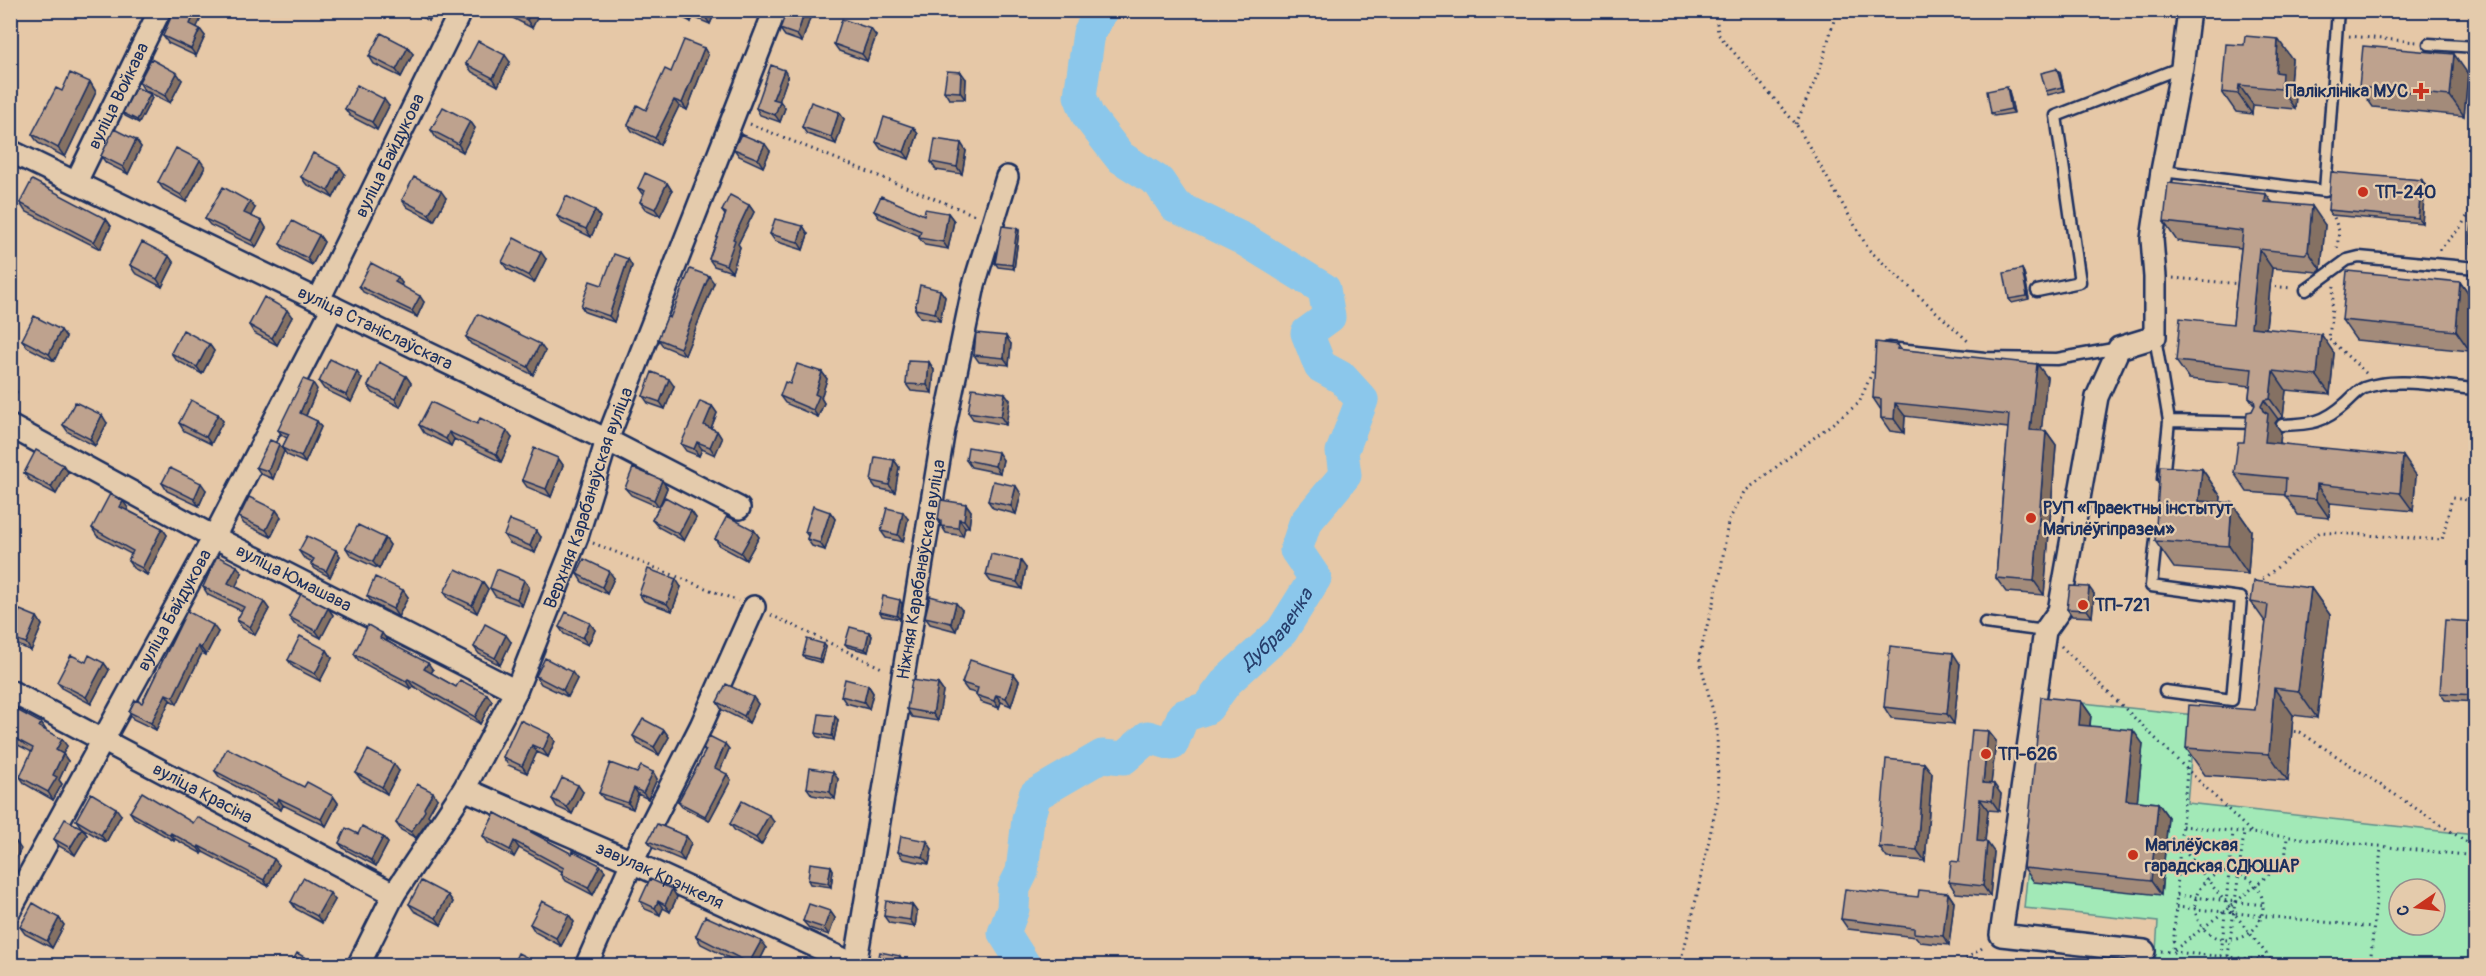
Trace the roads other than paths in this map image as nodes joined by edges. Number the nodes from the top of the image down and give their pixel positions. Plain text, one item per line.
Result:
1 (160, 10) edge
2 (461, 10) edge
3 (775, 10) edge
4 (2189, 10) edge
5 (2338, 10) edge
6 (2429, 44) road end
7 (2475, 47) edge
8 (2182, 67) junction
9 (10, 151) edge
10 (2162, 171) junction
11 (1007, 177) dead end
12 (76, 182) junction
13 (2475, 268) edge
14 (2306, 290) road end
15 (2037, 291) dead end
16 (326, 303) junction
17 (2154, 337) junction
18 (1882, 348) edge
19 (2119, 348) junction
20 (2475, 389) edge
21 (2169, 420) junction
22 (2261, 423) edge
23 (2282, 424) dead end
24 (10, 426) edge
25 (607, 440) junction
26 (2162, 491) edge
27 (739, 508) dead end
28 (2159, 515) edge
29 (214, 537) junction
30 (754, 607) dead end
31 (1985, 623) dead end
32 (2045, 631) junction
33 (2164, 690) dead end
34 (10, 691) edge
35 (516, 691) junction
36 (102, 741) junction
37 (464, 789) junction
38 (632, 862) junction
39 (394, 894) junction
40 (10, 910) edge
41 (2144, 951) road end
42 (856, 965) edge
43 (358, 966) edge
44 (586, 966) edge

1 - 12 street, вуліца Войкава
2 - 16 street, вуліца Байдукова
3 - 25 street, Верхняя Карабанаўская вуліца
4 - 8 street
5 - 10 lane
6 - 7 lane
8 - 10 street
8 - 15 lane
9 - 12 street, вуліца Станіслаўскага
10 - 17 street
11 - 42 street, Ніжняя Карабанаўская вуліца
12 - 16 street, вуліца Станіслаўскага
13 - 14 lane
16 - 25 street, вуліца Станіслаўскага
16 - 29 street, вуліца Байдукова
17 - 19 street
17 - 21 lane
18 - 19 lane
19 - 32 street
20 - 23 lane
21 - 22 lane
21 - 26 lane
24 - 29 street, вуліца Юмашава
25 - 27 street, вуліца Станіслаўскага
25 - 35 street, Верхняя Карабанаўская вуліца
28 - 33 lane
29 - 35 street, вуліца Юмашава
29 - 36 street, вуліца Байдукова
30 - 38 street
31 - 32 lane
32 - 41 street
34 - 36 street, вуліца Красіна
35 - 37 street, Верхняя Карабанаўская вуліца
36 - 39 street, вуліца Красіна
36 - 40 street, вуліца Байдукова
37 - 38 street, завулак Крэнкеля
37 - 39 street, Верхняя Карабанаўская вуліца
38 - 42 street, завулак Крэнкеля
38 - 44 street
39 - 43 street, Верхняя Карабанаўская вуліца

